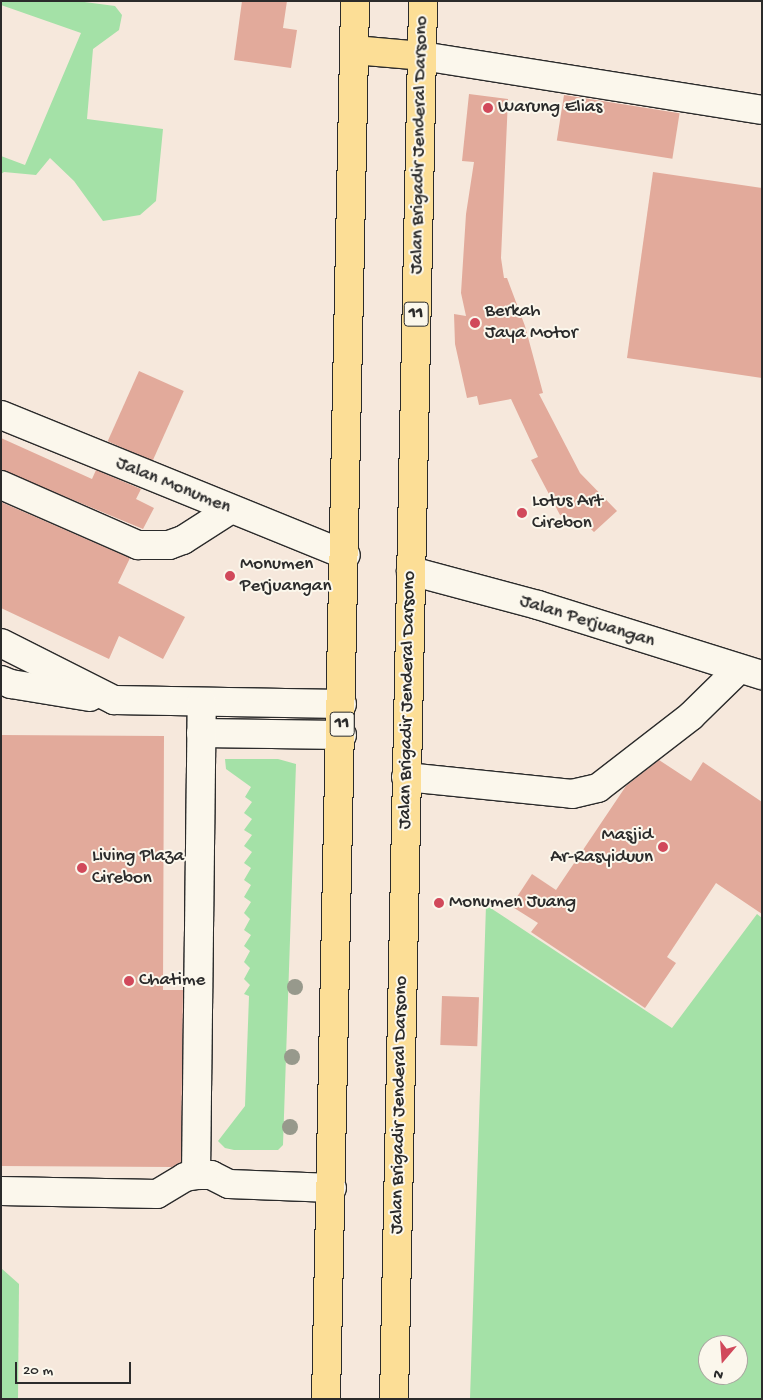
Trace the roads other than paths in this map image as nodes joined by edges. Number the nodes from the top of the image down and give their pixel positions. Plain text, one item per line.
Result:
1 (354, 1) edge
2 (423, 1) edge
3 (354, 50) junction
4 (422, 56) junction
5 (762, 110) edge
6 (1, 415) edge
7 (1, 485) edge
8 (230, 510) junction
9 (346, 555) junction
10 (411, 571) junction
11 (1, 643) edge
12 (750, 672) edge
13 (6, 682) edge
14 (114, 700) junction
15 (202, 702) junction
16 (342, 704) junction
17 (201, 733) junction
18 (342, 735) junction
19 (406, 777) junction
20 (203, 1175) junction
21 (332, 1180) junction
22 (1, 1191) edge
23 (326, 1399) edge
24 (394, 1399) edge

1 - 3 highway, 11
2 - 4 highway, Jalan Brigadir Jenderal Darsono / 11
3 - 4 highway
3 - 9 highway, 11
4 - 5 street
4 - 10 highway, Jalan Brigadir Jenderal Darsono / 11
6 - 8 street, Jalan Monumen
7 - 8 street
8 - 9 street, Jalan Monumen
9 - 16 highway, 11
10 - 12 street, Jalan Perjuangan
10 - 19 highway, Jalan Brigadir Jenderal Darsono / 11
11 - 14 street
12 - 19 street
13 - 14 street
14 - 15 street
15 - 16 street
15 - 17 street
16 - 18 highway, 11
17 - 18 street
17 - 20 street
18 - 21 highway, 11
19 - 24 highway, Jalan Brigadir Jenderal Darsono / 11
20 - 21 street
20 - 22 street
21 - 23 highway, 11

